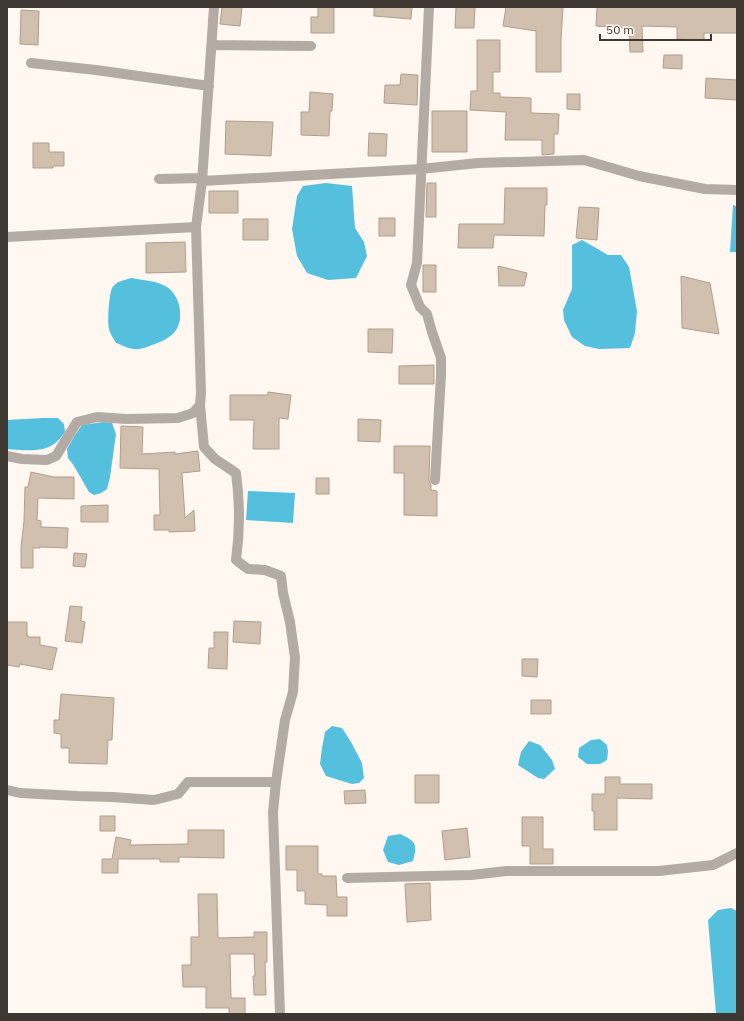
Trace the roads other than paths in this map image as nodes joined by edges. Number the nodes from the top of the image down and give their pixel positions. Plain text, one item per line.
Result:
1 (214, 7) edge
2 (429, 7) edge
3 (212, 45) junction
4 (311, 46) dead end
5 (31, 63) dead end
6 (209, 86) junction
7 (421, 169) junction
8 (159, 179) dead end
9 (202, 179) junction
10 (737, 190) edge
11 (196, 227) junction
12 (7, 236) edge
13 (200, 405) junction
14 (7, 456) edge
15 (436, 480) dead end
16 (276, 782) junction
17 (7, 790) edge
18 (737, 852) edge
19 (348, 878) dead end
20 (280, 1014) edge

1 - 3 street
2 - 7 street
3 - 4 street
3 - 6 street
5 - 6 street
6 - 9 street
7 - 9 street
7 - 10 street
7 - 15 street
8 - 9 street
9 - 11 street
11 - 12 street
11 - 13 street
13 - 14 street
13 - 16 street
16 - 17 street
16 - 20 street
18 - 19 street

